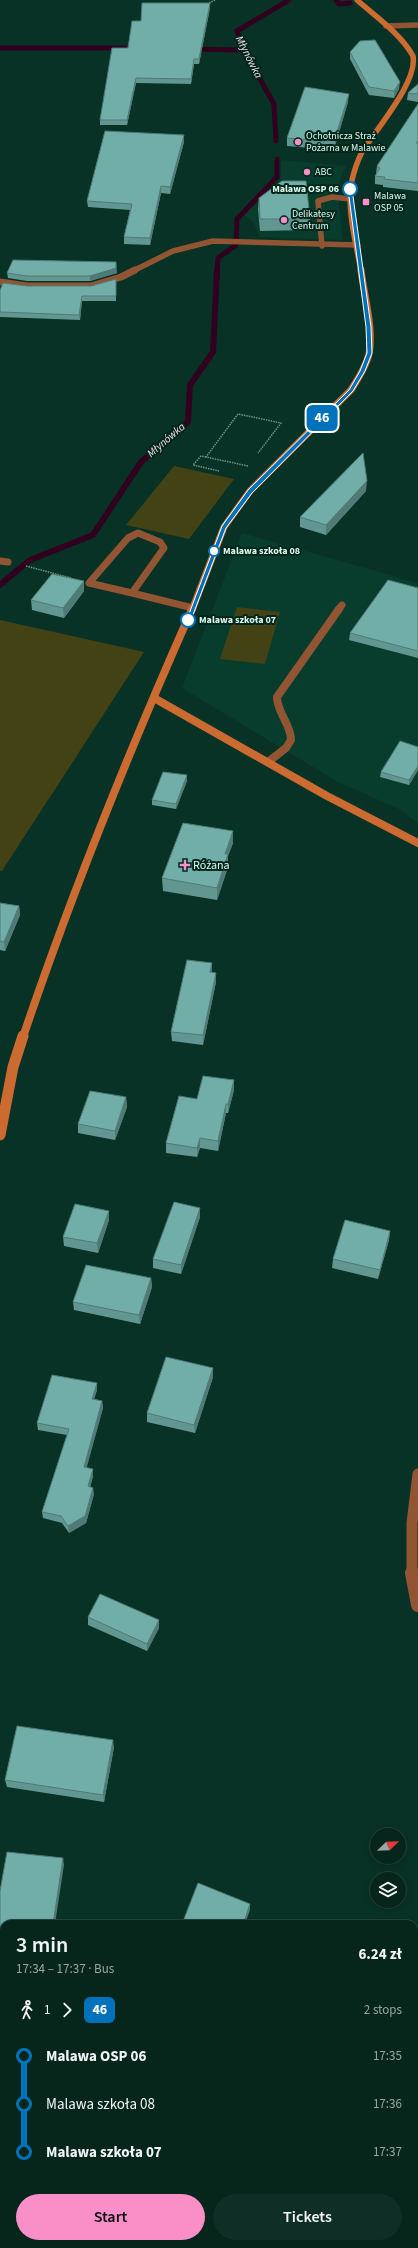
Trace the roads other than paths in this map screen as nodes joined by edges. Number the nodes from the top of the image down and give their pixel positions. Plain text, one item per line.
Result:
1 (356, 0) edge
2 (418, 25) edge
3 (386, 26) junction
4 (350, 199) junction
5 (358, 245) junction
6 (322, 246) junction
7 (0, 282) edge
8 (131, 594) junction
9 (342, 605) dead end
10 (193, 608) junction
11 (154, 698) junction
12 (268, 762) junction
13 (418, 843) edge
14 (0, 1136) edge
15 (418, 1474) edge
16 (418, 1605) edge

1 - 3 street
2 - 3 street
3 - 4 street
4 - 5 street
4 - 6 street
5 - 6 street
5 - 10 street
6 - 7 street
8 - 8 street
8 - 10 street
9 - 12 street
10 - 11 street
11 - 12 street
11 - 14 street
12 - 13 street
15 - 16 street

